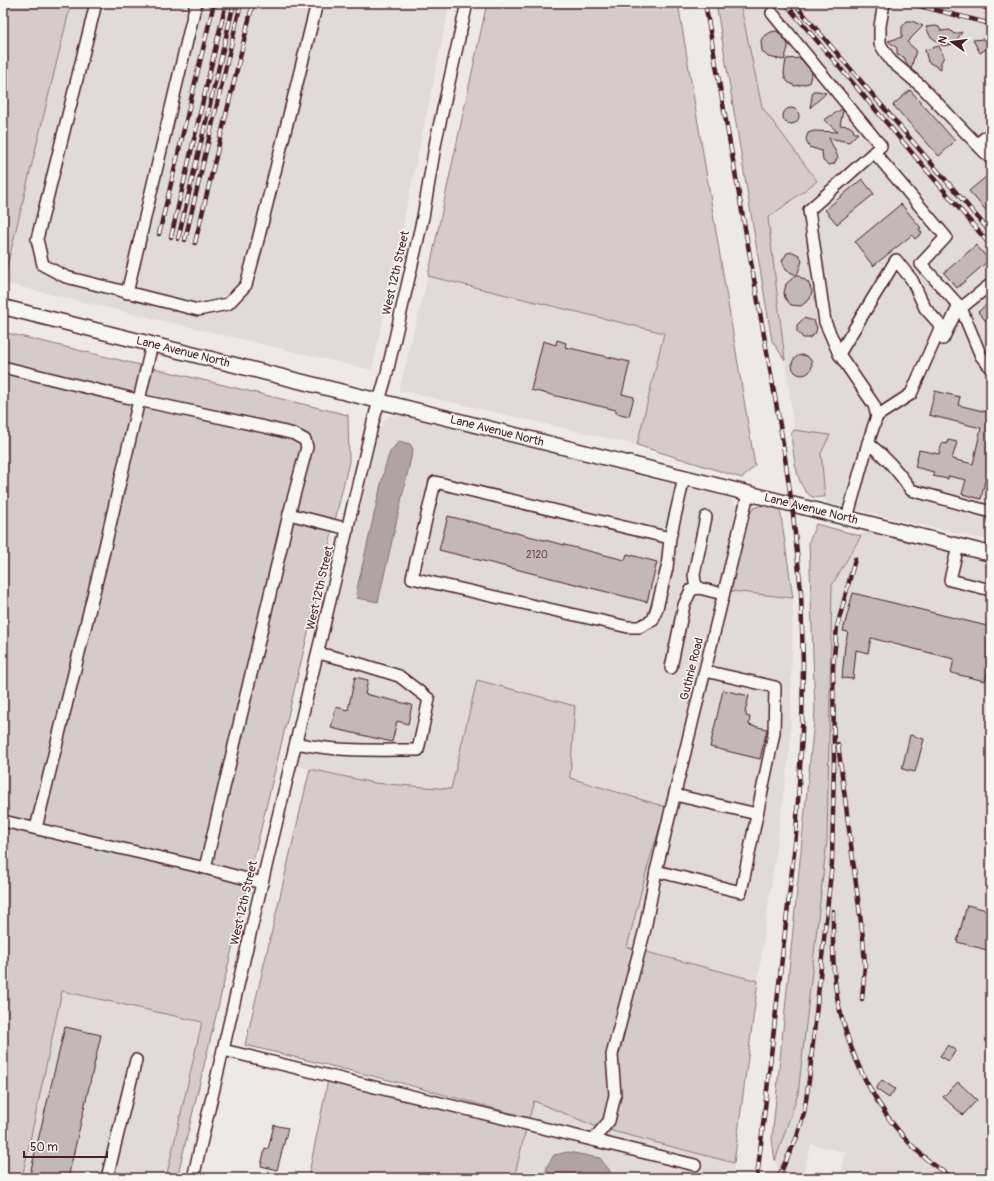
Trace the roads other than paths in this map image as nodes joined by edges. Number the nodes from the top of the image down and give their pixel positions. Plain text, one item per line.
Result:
1 (96, 3) edge
2 (196, 3) edge
3 (317, 3) edge
4 (467, 3) edge
5 (884, 3) edge
6 (986, 3) edge
7 (991, 4) edge
8 (772, 13) dead end
9 (991, 133) edge
10 (977, 144) junction
11 (874, 152) junction
12 (991, 159) edge
13 (991, 284) edge
14 (127, 293) junction
15 (3, 307) edge
16 (960, 307) junction
17 (152, 344) junction
18 (840, 354) junction
19 (3, 367) edge
20 (991, 368) edge
21 (911, 394) junction
22 (138, 400) junction
23 (379, 401) junction
24 (878, 416) junction
25 (868, 442) junction
26 (684, 478) junction
27 (748, 494) junction
28 (991, 512) edge
29 (290, 514) junction
30 (706, 517) dead end
31 (847, 518) junction
32 (348, 529) junction
33 (670, 538) junction
34 (958, 546) junction
35 (991, 554) edge
36 (698, 588) junction
37 (991, 590) edge
38 (723, 594) junction
39 (318, 653) junction
40 (671, 668) dead end
41 (704, 671) junction
42 (296, 743) junction
43 (674, 795) junction
44 (757, 814) junction
45 (3, 821) edge
46 (36, 828) junction
47 (205, 868) junction
48 (656, 871) junction
49 (262, 883) junction
50 (223, 1050) junction
51 (136, 1060) dead end
52 (593, 1140) junction
53 (695, 1165) dead end
54 (107, 1178) edge
55 (193, 1178) edge

1 - 14 street
2 - 14 street
3 - 14 street
4 - 23 street, West 12th Street
5 - 10 street
6 - 7 street
8 - 11 street
9 - 10 street
10 - 12 street
11 - 16 street
11 - 18 street
13 - 16 street
15 - 17 main road, Lane Avenue North
16 - 20 street
16 - 21 street
17 - 22 street
17 - 23 main road, Lane Avenue North
18 - 21 street
18 - 24 street
19 - 22 street
21 - 24 street
22 - 29 street
22 - 46 street
23 - 26 main road, Lane Avenue North
23 - 32 street, West 12th Street
24 - 25 street
25 - 28 street
25 - 31 street
26 - 27 main road, Lane Avenue North
26 - 33 street
27 - 31 main road, Lane Avenue North
27 - 38 street, Guthrie Road
29 - 32 street
29 - 47 street
30 - 36 street
31 - 34 main road, Lane Avenue North
32 - 39 street, West 12th Street
33 - 33 street
34 - 35 main road, Lane Avenue North
34 - 37 street
36 - 38 street
36 - 40 street
38 - 41 street, Guthrie Road
39 - 42 street, West 12th Street
39 - 42 street
41 - 43 street, Guthrie Road
41 - 44 street
42 - 49 street, West 12th Street
43 - 44 street
43 - 48 street, Guthrie Road
44 - 48 street
45 - 46 street
46 - 47 street
47 - 49 street
48 - 52 street, Guthrie Road
49 - 50 street, West 12th Street
50 - 52 street
50 - 55 street, West 12th Street
51 - 54 street
52 - 53 street

